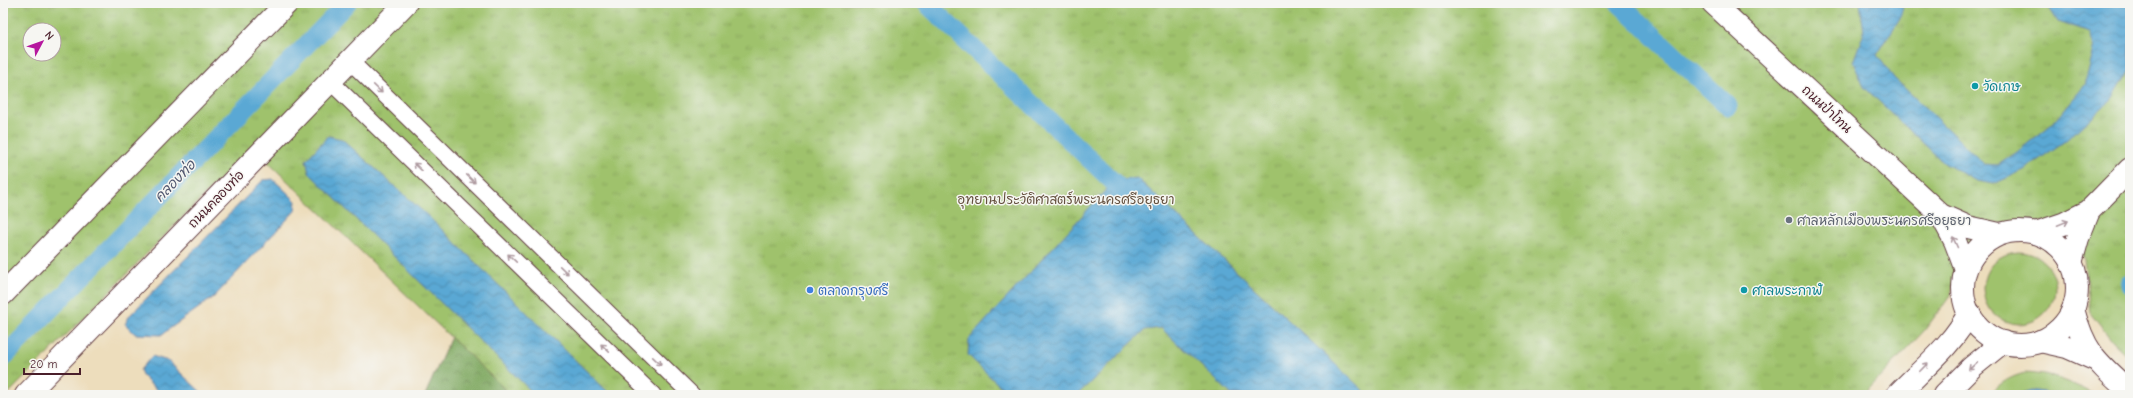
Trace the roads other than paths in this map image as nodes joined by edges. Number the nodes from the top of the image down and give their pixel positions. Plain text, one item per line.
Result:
1 (287, 3) edge
2 (406, 3) edge
3 (1713, 3) edge
4 (350, 61) junction
5 (330, 81) junction
6 (2130, 169) edge
7 (2090, 211) junction
8 (1941, 215) junction
9 (2036, 232) junction
10 (1999, 234) junction
11 (2071, 263) junction
12 (1966, 270) junction
13 (3, 294) edge
14 (2073, 309) junction
15 (1969, 312) junction
16 (2040, 341) junction
17 (2003, 342) junction
18 (2094, 359) junction
19 (2130, 392) edge
20 (26, 395) edge
21 (653, 395) edge
22 (692, 395) edge
23 (1897, 395) edge
24 (1944, 395) edge

1 - 13 street
2 - 4 street, ถนนคลองท่อ
3 - 8 street, ถนนป่าโทน
4 - 5 street, ถนนคลองท่อ
4 -> 22 street
5 - 20 street, ถนนคลองท่อ
21 -> 5 street
6 - 7 street
9 -> 7 street
7 - 11 street
8 - 10 street, ถนนป่าโทน
12 -> 8 street, ถนนป่าโทน
9 - 10 street
9 - 11 street
10 - 12 street
11 - 14 street
12 - 15 street
14 - 16 street
14 - 18 street
15 - 17 street
23 -> 15 street
16 - 17 street
16 - 18 street
17 -> 24 street
18 - 19 street

